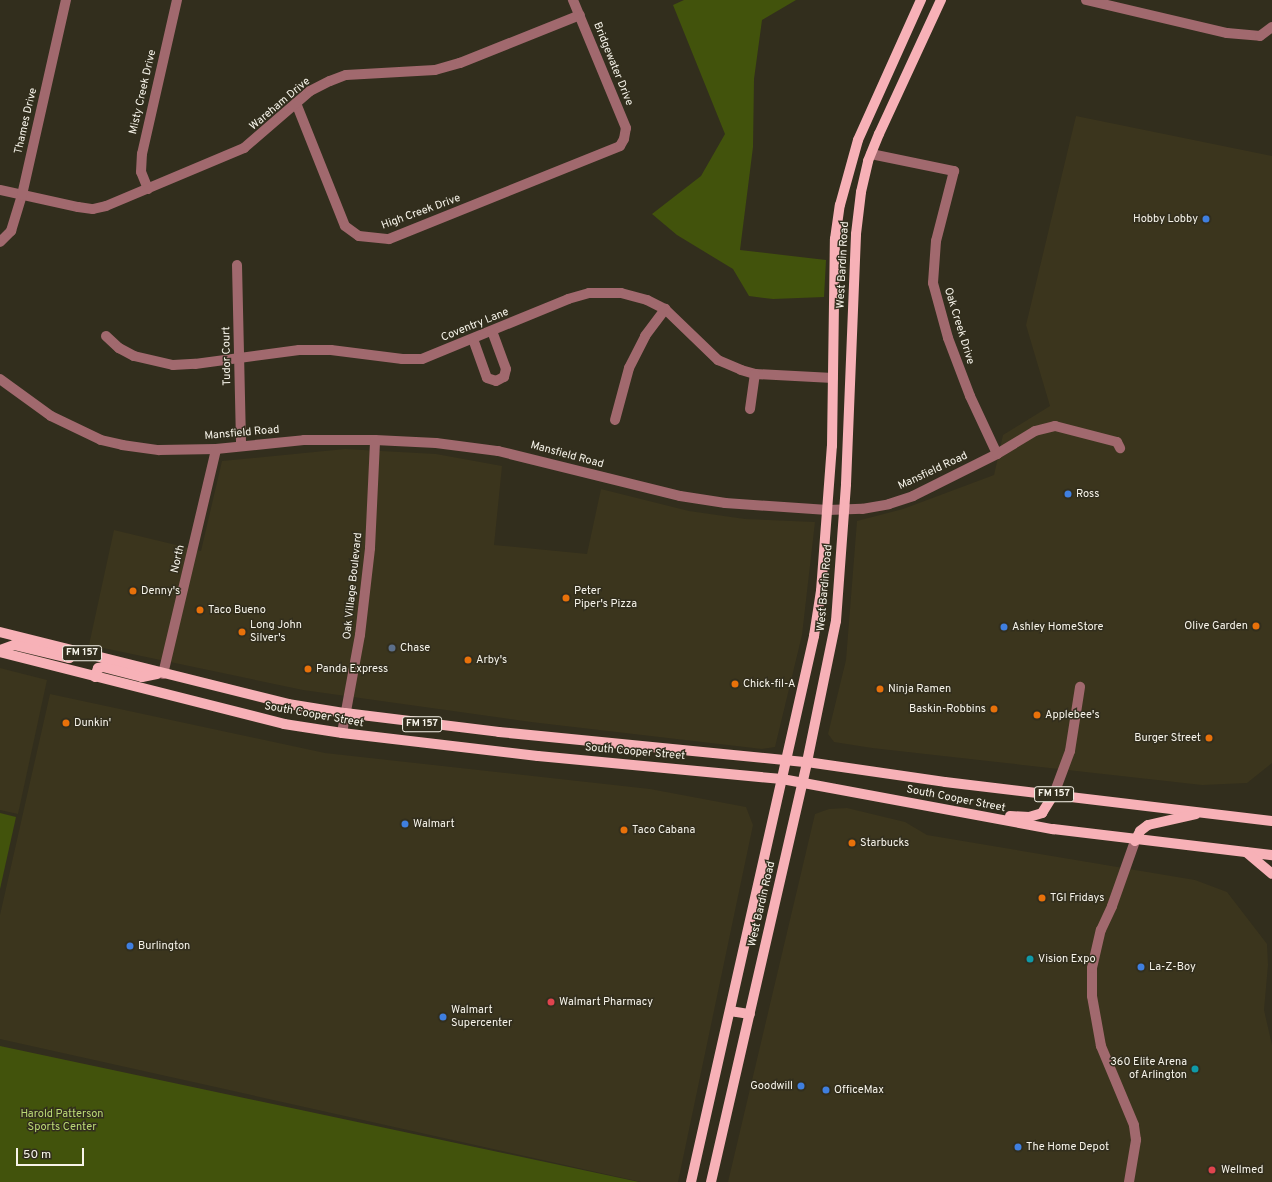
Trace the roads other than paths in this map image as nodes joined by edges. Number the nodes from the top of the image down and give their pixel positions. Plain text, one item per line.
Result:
1 (66, 0) edge
2 (176, 0) edge
3 (573, 0) edge
4 (921, 0) edge
5 (941, 0) edge
6 (1086, 0) edge
7 (580, 15) junction
8 (1272, 28) edge
9 (296, 103) junction
10 (624, 139) joint
11 (870, 154) junction
12 (148, 189) junction
13 (0, 190) edge
14 (22, 195) junction
15 (0, 242) edge
16 (236, 265) dead end
17 (665, 309) junction
18 (492, 331) junction
19 (106, 336) dead end
20 (473, 339) junction
21 (239, 359) junction
22 (756, 374) junction
23 (833, 378) junction
24 (0, 379) edge
25 (750, 409) dead end
26 (615, 420) dead end
27 (375, 440) junction
28 (241, 446) junction
29 (1120, 448) dead end
30 (216, 449) junction
31 (997, 454) junction
32 (828, 510) junction
33 (844, 510) junction
34 (0, 632) edge
35 (0, 651) edge
36 (77, 652) junction
37 (161, 674) junction
38 (94, 676) junction
39 (1080, 687) dead end
40 (346, 714) junction
41 (342, 733) junction
42 (786, 760) junction
43 (807, 762) junction
44 (782, 779) junction
45 (802, 782) junction
46 (1054, 794) junction
47 (1272, 812) edge
48 (1202, 813) junction
49 (970, 814) junction
50 (1255, 819) junction
51 (1272, 821) edge
52 (1135, 841) junction
53 (1246, 852) junction
54 (1272, 854) edge
55 (1272, 874) edge
56 (730, 1011) junction
57 (750, 1014) junction
58 (691, 1182) edge
59 (711, 1182) edge
60 (1129, 1182) edge

1 - 14 street, Thames Drive
2 - 12 street, Misty Creek Drive
3 - 7 street, Bridgewater Drive
4 - 23 main road, West Bardin Road
5 - 11 main road, West Bardin Road
6 - 8 street
7 - 9 street, Wareham Drive
7 - 10 street, Bridgewater Drive
9 - 10 street, High Creek Drive
9 - 12 street, Wareham Drive
11 - 31 street, Oak Creek Drive
11 - 33 main road, West Bardin Road
12 - 14 street, Wareham Drive
13 - 14 street, Wareham Drive
14 - 15 street, Thames Drive
16 - 21 street, Tudor Court
17 - 18 street, Coventry Lane
17 - 22 street, Coventry Lane
17 - 26 street
18 - 20 street, Coventry Lane
18 - 20 street
19 - 21 street, Coventry Lane
20 - 21 street, Coventry Lane
21 - 28 street, Tudor Court
22 - 23 street, Coventry Lane
22 - 25 street
23 - 32 main road, West Bardin Road
24 - 30 street, Mansfield Road
27 - 28 street, Mansfield Road
27 - 32 street, Mansfield Road
27 - 40 street, Oak Village Boulevard
28 - 30 street, Mansfield Road
29 - 31 street, Mansfield Road
30 - 37 street, North
31 - 33 street, Mansfield Road
32 - 33 street, Mansfield Road
32 - 42 main road, West Bardin Road
33 - 43 main road, West Bardin Road
34 - 36 main road, South Cooper Street / FM 157
35 - 36 main road
35 - 38 main road, South Cooper Street / FM 157
36 - 37 main road, South Cooper Street / FM 157
37 - 38 main road
37 - 40 main road, South Cooper Street / FM 157
38 - 41 main road, South Cooper Street / FM 157
39 - 46 street
40 - 41 street, Oak Village Boulevard
40 - 42 main road, South Cooper Street / FM 157
41 - 44 main road, South Cooper Street / FM 157
42 - 43 main road, South Cooper Street / FM 157
42 - 44 main road, West Bardin Road
43 - 45 main road, West Bardin Road
43 - 46 main road, South Cooper Street / FM 157
44 - 45 main road, South Cooper Street / FM 157
44 - 56 main road, West Bardin Road
45 - 49 main road, South Cooper Street / FM 157
45 - 57 main road, West Bardin Road
46 - 48 main road, South Cooper Street / FM 157
46 - 49 main road
47 - 50 main road
48 - 50 main road, South Cooper Street / FM 157
48 - 52 main road
49 - 52 main road, South Cooper Street / FM 157
50 - 51 main road, South Cooper Street / FM 157
52 - 53 main road, South Cooper Street / FM 157
52 - 60 street
53 - 54 main road, South Cooper Street / FM 157
53 - 55 main road
56 - 57 main road
56 - 58 main road, West Bardin Road
57 - 59 main road, West Bardin Road

